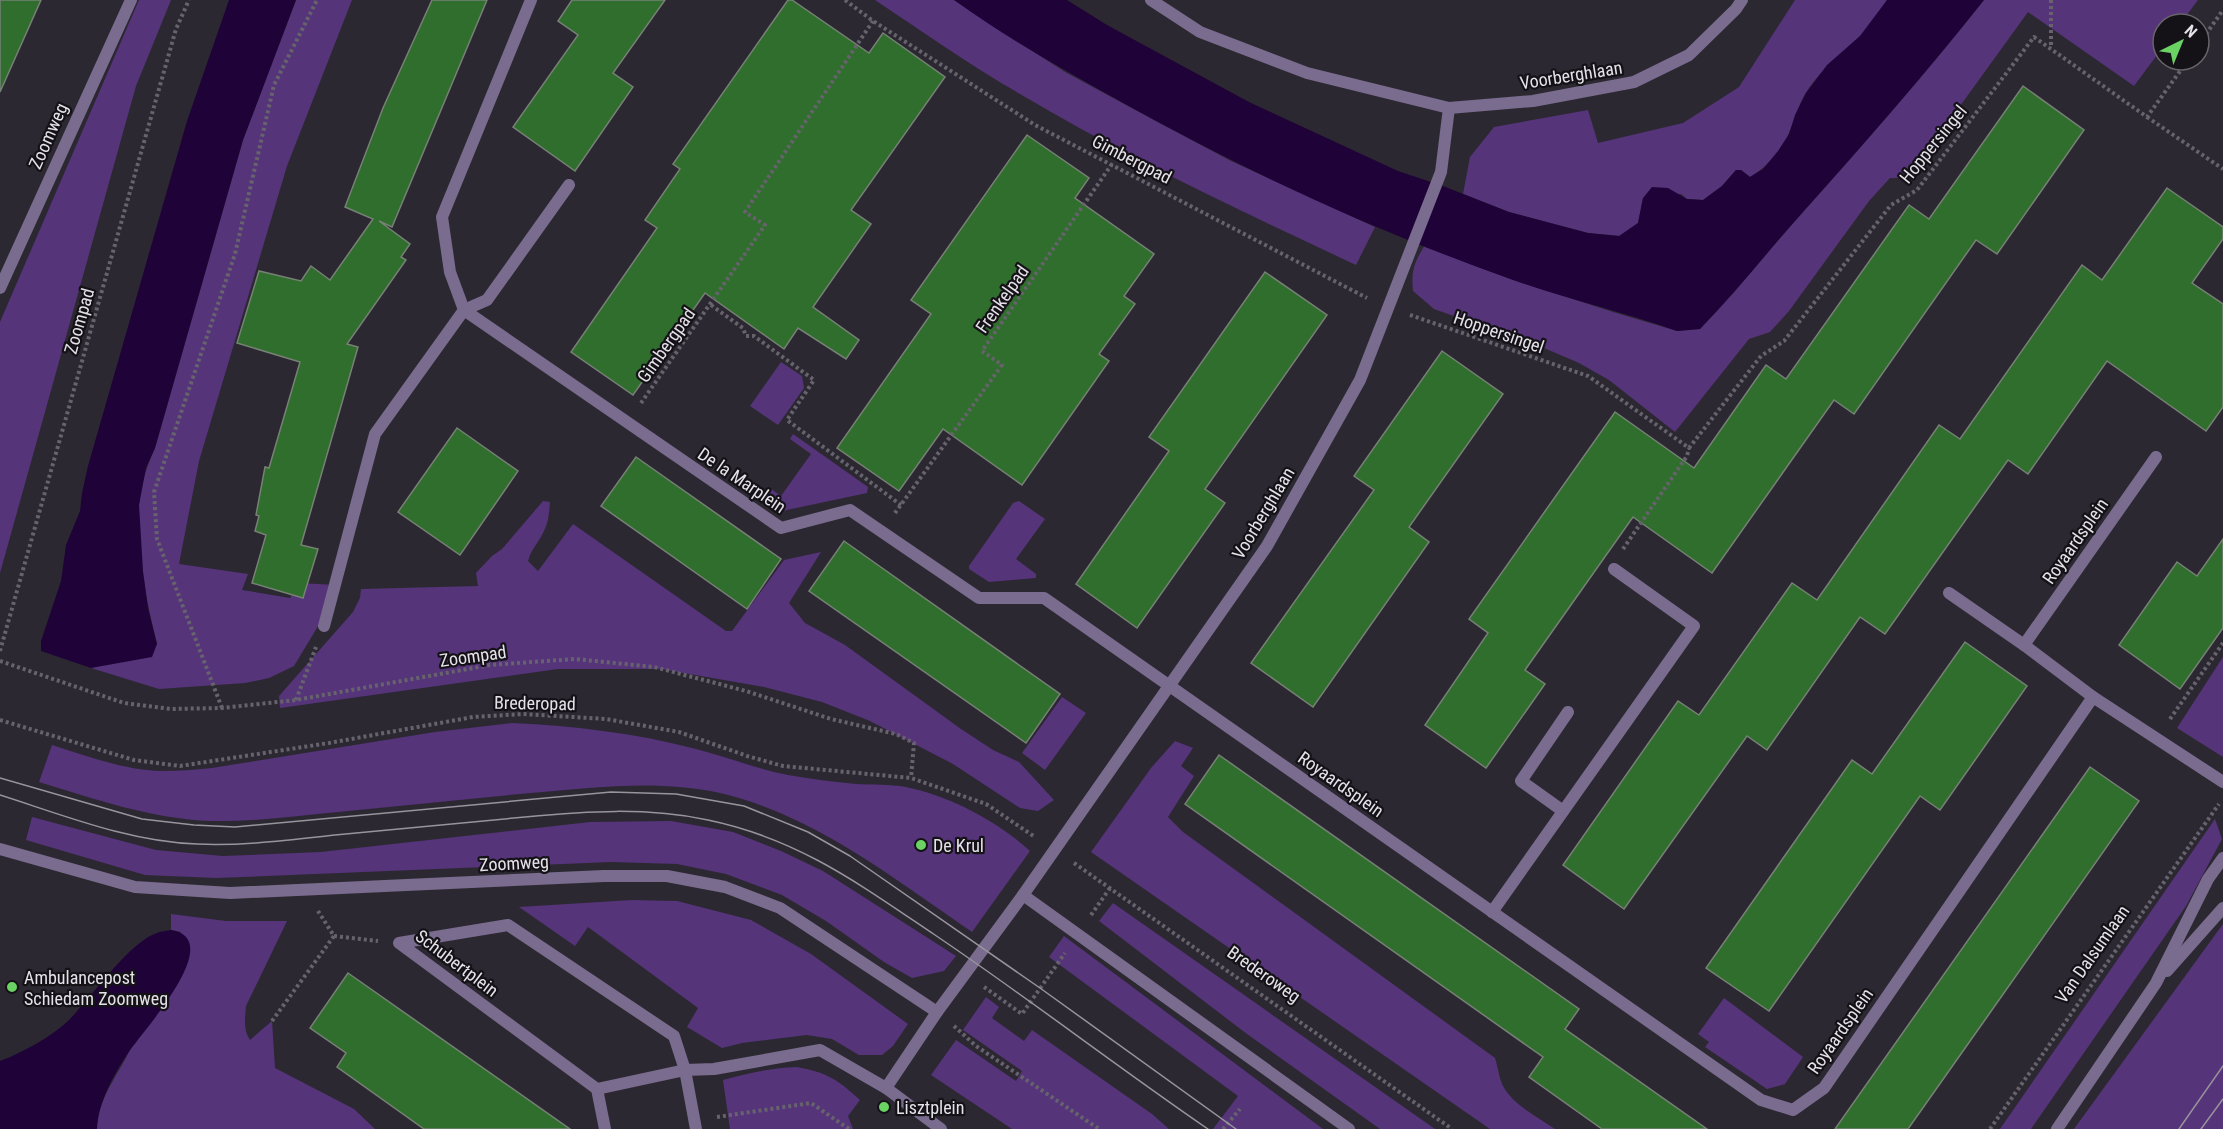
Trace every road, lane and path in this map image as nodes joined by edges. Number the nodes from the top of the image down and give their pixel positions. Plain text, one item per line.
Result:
1 (131, 0) edge
2 (189, 0) edge
3 (317, 0) edge
4 (531, 0) edge
5 (845, 0) edge
6 (1152, 0) edge
7 (1742, 0) edge
8 (2051, 0) edge
9 (2223, 10) edge
10 (873, 21) junction
11 (2211, 27) edge
12 (2051, 47) junction
13 (2179, 72) edge
14 (1449, 108) junction
15 (2147, 117) junction
16 (1112, 164) junction
17 (2223, 169) edge
18 (569, 185) dead end
19 (0, 288) edge
20 (711, 305) junction
21 (1387, 307) junction
22 (465, 310) junction
23 (628, 422) junction
24 (1689, 448) junction
25 (2156, 457) dead end
26 (901, 505) junction
27 (882, 531) junction
28 (1614, 569) joint
29 (1948, 593) dead end
30 (324, 626) joint
31 (2223, 643) edge
32 (2024, 645) junction
33 (0, 651) edge
34 (0, 661) edge
35 (1169, 686) junction
36 (2093, 697) junction
37 (296, 700) junction
38 (222, 708) junction
39 (1568, 712) dead end
40 (0, 720) edge
41 (2157, 738) junction
42 (911, 778) junction
43 (2223, 782) edge
44 (2223, 798) edge
45 (1563, 811) junction
46 (0, 849) edge
47 (1054, 850) junction
48 (2223, 858) edge
49 (1110, 888) junction
50 (304, 890) junction
51 (1023, 896) junction
52 (2223, 908) edge
53 (1492, 912) junction
54 (1078, 934) junction
55 (334, 936) junction
56 (399, 943) junction
57 (2156, 983) junction
58 (977, 995) dead end
59 (937, 1012) junction
60 (960, 1019) dead end
61 (272, 1021) dead end
62 (955, 1027) junction
63 (685, 1070) junction
64 (886, 1088) junction
65 (597, 1089) junction
66 (1240, 1109) dead end
67 (695, 1125) edge
68 (605, 1129) edge
69 (849, 1129) edge
70 (941, 1129) edge
71 (1099, 1129) edge
72 (1223, 1129) edge
73 (1350, 1129) edge
74 (1452, 1129) edge
75 (1990, 1129) edge
76 (2058, 1129) edge

1 - 19 street, Zoomweg
2 - 33 path, Zoompad
3 - 38 path
4 - 22 street
5 - 10 path, Gimbergpad
6 - 14 street, Voorberghlaan
7 - 14 street, Voorberghlaan
8 - 12 path
9 - 11 path
10 - 16 path, Gimbergpad
10 - 20 path, Gimbergpad
12 - 15 path
12 - 24 path, Hoppersingel
13 - 15 path
14 - 21 street, Voorberghlaan
15 - 17 path
16 - 21 path, Gimbergpad
16 - 26 path, Frenkelpad
18 - 22 street
20 - 23 path, Gimbergpad
20 - 26 path
21 - 24 path, Hoppersingel
21 - 35 street, Voorberghlaan
22 - 23 street, De la Marplein
22 - 30 street
23 - 27 street, De la Marplein
24 - 28 path, Hoppersingel
25 - 32 street, Royaardsplein
26 - 27 path, Frenkelpad
27 - 35 street, De la Marplein
28 - 45 street
29 - 32 street
30 - 37 path
31 - 41 path
32 - 36 street
34 - 38 path, Zoompad
35 - 47 street, Voorberghlaan
35 - 53 street, Royaardsplein
36 - 41 street
36 - 53 street, Royaardsplein
37 - 38 path, Zoompad
37 - 42 path, Zoompad
39 - 45 street
40 - 42 path, Brederopad
41 - 43 street
42 - 47 path, Brederopad
44 - 75 path, Van Dalsumlaan
45 - 53 street
46 - 50 street, Zoomweg
47 - 49 path, Brederoweg
47 - 51 street, Voorberghlaan
48 - 57 street
49 - 54 path
49 - 74 path, Brederoweg
50 - 55 path
50 - 59 street, Zoomweg
51 - 54 street
51 - 59 street
52 - 57 street
54 - 58 path
54 - 73 street
55 - 56 path
55 - 61 path
56 - 63 street, Schubertplein
56 - 65 street, Schubertplein
57 - 76 street
59 - 62 path
59 - 64 street
60 - 62 path
62 - 71 path
63 - 64 street
63 - 65 street
63 - 67 street, Schubertplein
64 - 70 street
65 - 68 street
66 - 72 path
67 - 69 path

